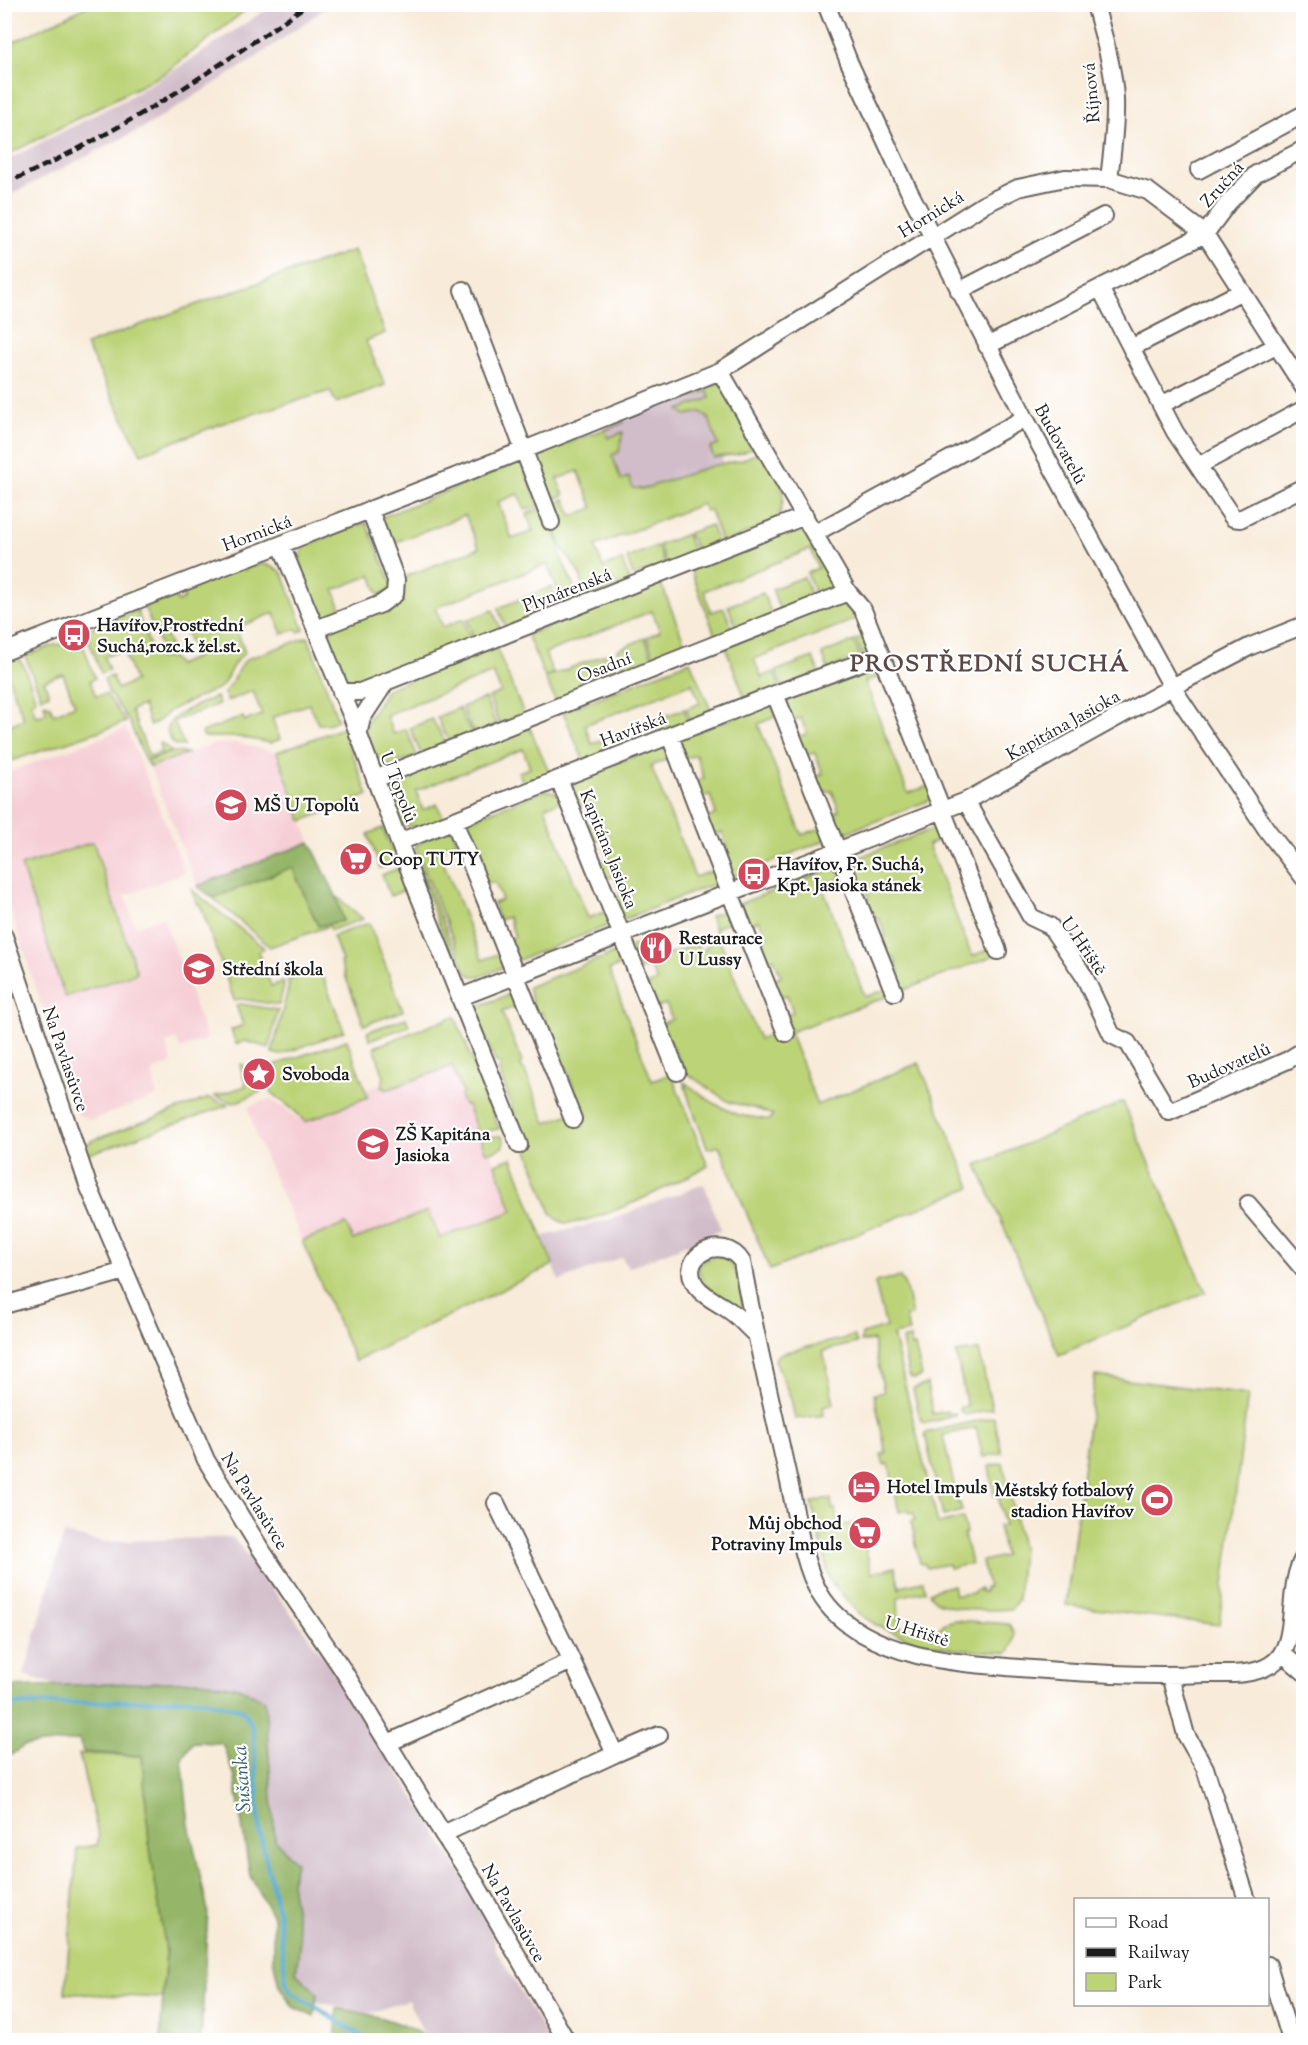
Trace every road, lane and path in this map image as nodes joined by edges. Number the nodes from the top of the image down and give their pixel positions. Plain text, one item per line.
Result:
1 (826, 4) edge
2 (1095, 4) edge
3 (1304, 114) edge
4 (1304, 149) edge
5 (1199, 170) dead end
6 (1108, 179) junction
7 (1104, 216) dead end
8 (1205, 234) junction
9 (931, 237) junction
10 (1100, 288) junction
11 (463, 290) dead end
12 (959, 291) junction
13 (1242, 291) junction
14 (987, 346) junction
15 (1276, 346) junction
16 (1131, 348) junction
17 (720, 371) junction
18 (1304, 388) edge
19 (1161, 405) junction
20 (1304, 409) edge
21 (1025, 418) junction
22 (524, 450) junction
23 (1198, 466) junction
24 (1304, 487) edge
25 (370, 510) junction
26 (805, 516) junction
27 (551, 522) dead end
28 (815, 533) junction
29 (281, 545) junction
30 (848, 592) junction
31 (1304, 625) edge
32 (316, 629) junction
33 (4, 652) edge
34 (881, 655) junction
35 (386, 682) junction
36 (1172, 687) junction
37 (341, 692) junction
38 (775, 694) junction
39 (358, 735) junction
40 (670, 736) junction
41 (375, 779) junction
42 (559, 779) junction
43 (966, 801) junction
44 (943, 809) junction
45 (454, 821) junction
46 (399, 842) junction
47 (837, 851) junction
48 (1304, 878) edge
49 (730, 893) junction
50 (622, 934) junction
51 (4, 936) edge
52 (998, 951) dead end
53 (517, 977) junction
54 (894, 992) dead end
55 (461, 997) junction
56 (786, 1033) dead end
57 (1304, 1050) edge
58 (677, 1072) dead end
59 (1169, 1112) joint
60 (573, 1119) dead end
61 (519, 1144) dead end
62 (1248, 1204) dead end
63 (1304, 1270) edge
64 (125, 1271) junction
65 (4, 1305) edge
66 (754, 1333) junction
67 (496, 1503) dead end
68 (1304, 1557) edge
69 (1283, 1654) junction
70 (572, 1661) junction
71 (1304, 1672) edge
72 (1170, 1676) junction
73 (659, 1735) dead end
74 (388, 1743) junction
75 (615, 1754) junction
76 (443, 1834) junction
77 (1247, 1898) edge
78 (1269, 1968) edge
79 (566, 2040) edge
80 (1291, 2040) edge

1 - 9 street, Budovatelů
2 - 6 street, Říjnová
3 - 5 street, Zručná
4 - 8 street, Zručná
6 - 8 street, Hornická
6 - 9 street, Hornická
7 - 12 street
8 - 10 street
8 - 13 street, Hornická
9 - 12 street, Budovatelů
9 - 17 street, Hornická
10 - 14 street
10 - 16 street
11 - 22 street
12 - 14 street, Budovatelů
13 - 15 street, Hornická
13 - 16 street
14 - 21 street, Budovatelů
15 - 18 street, Hornická
15 - 19 street
16 - 19 street
17 - 22 street, Hornická
17 - 26 street
19 - 23 street
20 - 23 street
21 - 28 street
21 - 36 street, Budovatelů
22 - 25 street, Hornická
22 - 27 street
23 - 24 street
25 - 29 street, Hornická
25 - 32 street
26 - 28 street
26 - 35 street, Plynárenská
28 - 30 street
29 - 32 street, U Topolů
29 - 33 street, Hornická
30 - 34 street
30 - 41 street, Osadní
31 - 36 street, Kapitána Jasioka
32 - 37 street, U Topolů
34 - 38 street, Havířská
34 - 44 street
35 - 37 street, Plynárenská
35 - 39 street
36 - 43 street, Kapitána Jasioka
36 - 48 street, Budovatelů
37 - 39 street, U Topolů
38 - 40 street, Havířská
38 - 47 street
39 - 41 street, U Topolů
40 - 42 street, Havířská
40 - 49 street
41 - 46 street, U Topolů
42 - 45 street, Havířská
42 - 50 street, Kapitána Jasioka
43 - 44 street, Kapitána Jasioka
43 - 59 street, U Hřiště
44 - 47 street, Kapitána Jasioka
44 - 52 street
45 - 46 street, Havířská
45 - 53 street
46 - 55 street, U Topolů
47 - 49 street, Kapitána Jasioka
47 - 54 street
49 - 50 street, Kapitána Jasioka
49 - 56 street
50 - 53 street, Kapitána Jasioka
50 - 58 street, Kapitána Jasioka
51 - 64 street, Na Pavlasůvce
53 - 55 street, Kapitána Jasioka
53 - 60 street
55 - 61 street, U Topolů
57 - 59 street, Budovatelů
62 - 63 street
64 - 65 street
64 - 74 street, Na Pavlasůvce
66 - 66 street, U Hřiště
66 - 72 street, U Hřiště
67 - 70 street
68 - 69 street
69 - 71 street
69 - 72 street, U Hřiště
70 - 74 street
70 - 75 street
72 - 77 street
73 - 75 street
74 - 76 street, Na Pavlasůvce
75 - 76 street
76 - 79 street, Na Pavlasůvce
78 - 80 street

